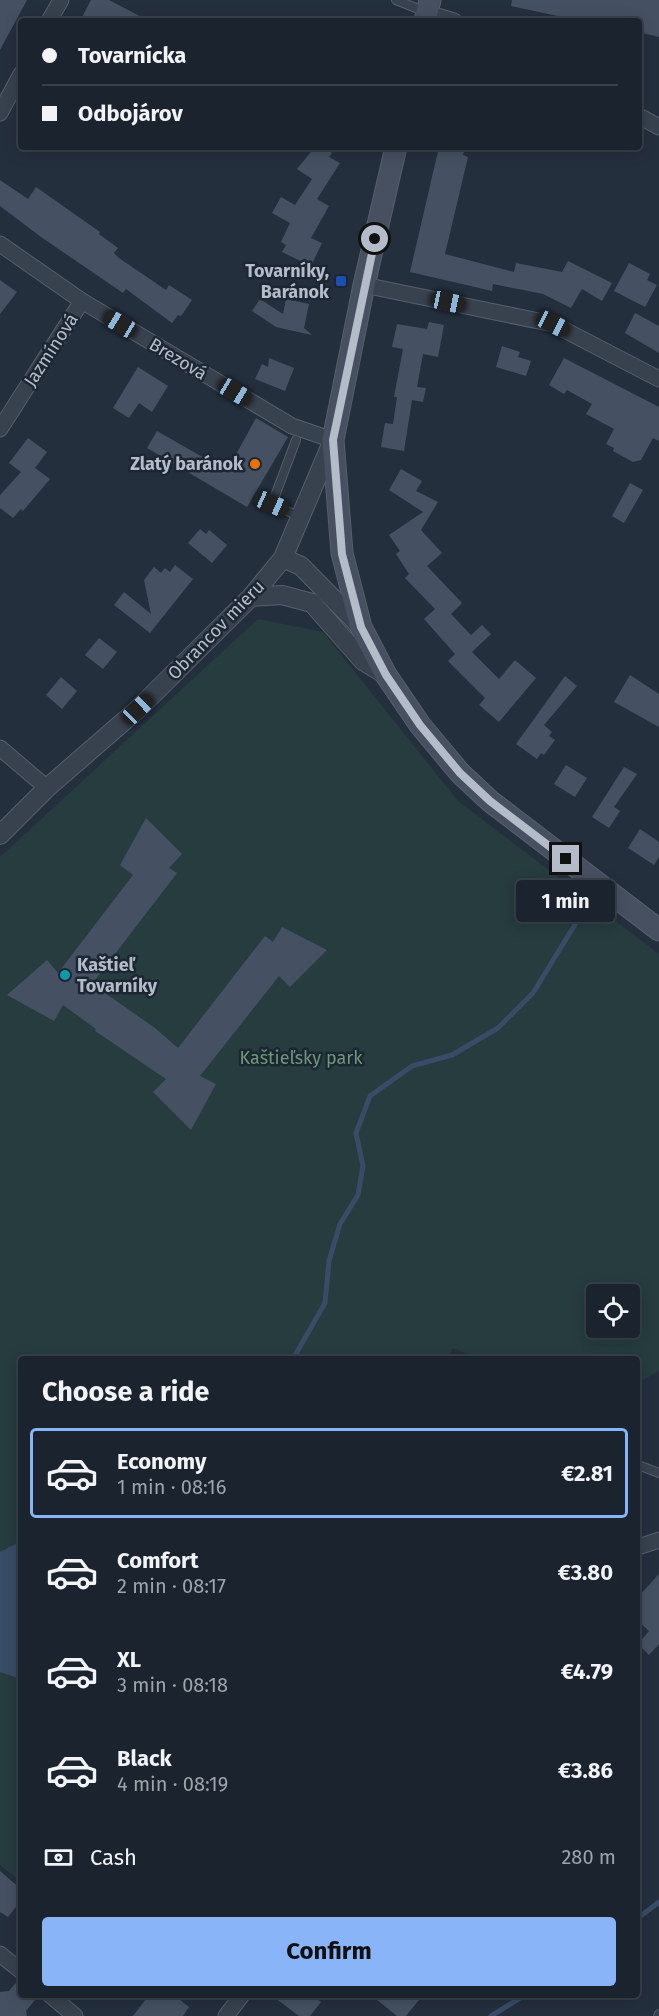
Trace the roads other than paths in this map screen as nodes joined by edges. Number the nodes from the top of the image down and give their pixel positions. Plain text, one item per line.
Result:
1 (61, 0) edge
2 (396, 0) edge
3 (427, 11) edge
4 (51, 18) edge
5 (446, 18) edge
6 (18, 80) edge
7 (0, 113) edge
8 (642, 118) edge
9 (659, 127) edge
10 (395, 150) edge
11 (0, 244) edge
12 (364, 285) junction
13 (82, 301) junction
14 (659, 379) edge
15 (0, 429) edge
16 (296, 440) dead end
17 (333, 440) junction
18 (300, 517) junction
19 (283, 558) junction
20 (252, 597) junction
21 (361, 627) junction
22 (386, 675) junction
23 (0, 748) edge
24 (47, 788) junction
25 (0, 835) edge
26 (659, 930) edge
27 (640, 1466) edge
28 (659, 1473) edge
29 (659, 1540) edge
30 (640, 1546) edge
31 (0, 1954) edge
32 (18, 1969) edge
33 (54, 1998) edge
34 (240, 1998) edge
35 (75, 2016) edge
36 (226, 2016) edge

1 - 4 street
2 - 3 lane
3 - 5 street
6 - 7 street
8 - 9 street
10 - 12 main road
11 - 13 street, Brezová
12 - 14 street
12 - 17 main road
13 - 15 street, Jazmínová
13 - 17 street, Brezová
16 - 18 lane
17 - 18 street, Obrancov mieru
17 - 21 main road
18 - 19 street, Obrancov mieru
19 - 20 street, Obrancov mieru
19 - 21 street
20 - 22 street
20 - 24 street, Obrancov mieru
21 - 22 main road
22 - 26 main road
23 - 24 street
24 - 25 street, Obrancov mieru
27 - 28 lane
29 - 30 street
31 - 32 street
33 - 35 street
34 - 36 street

